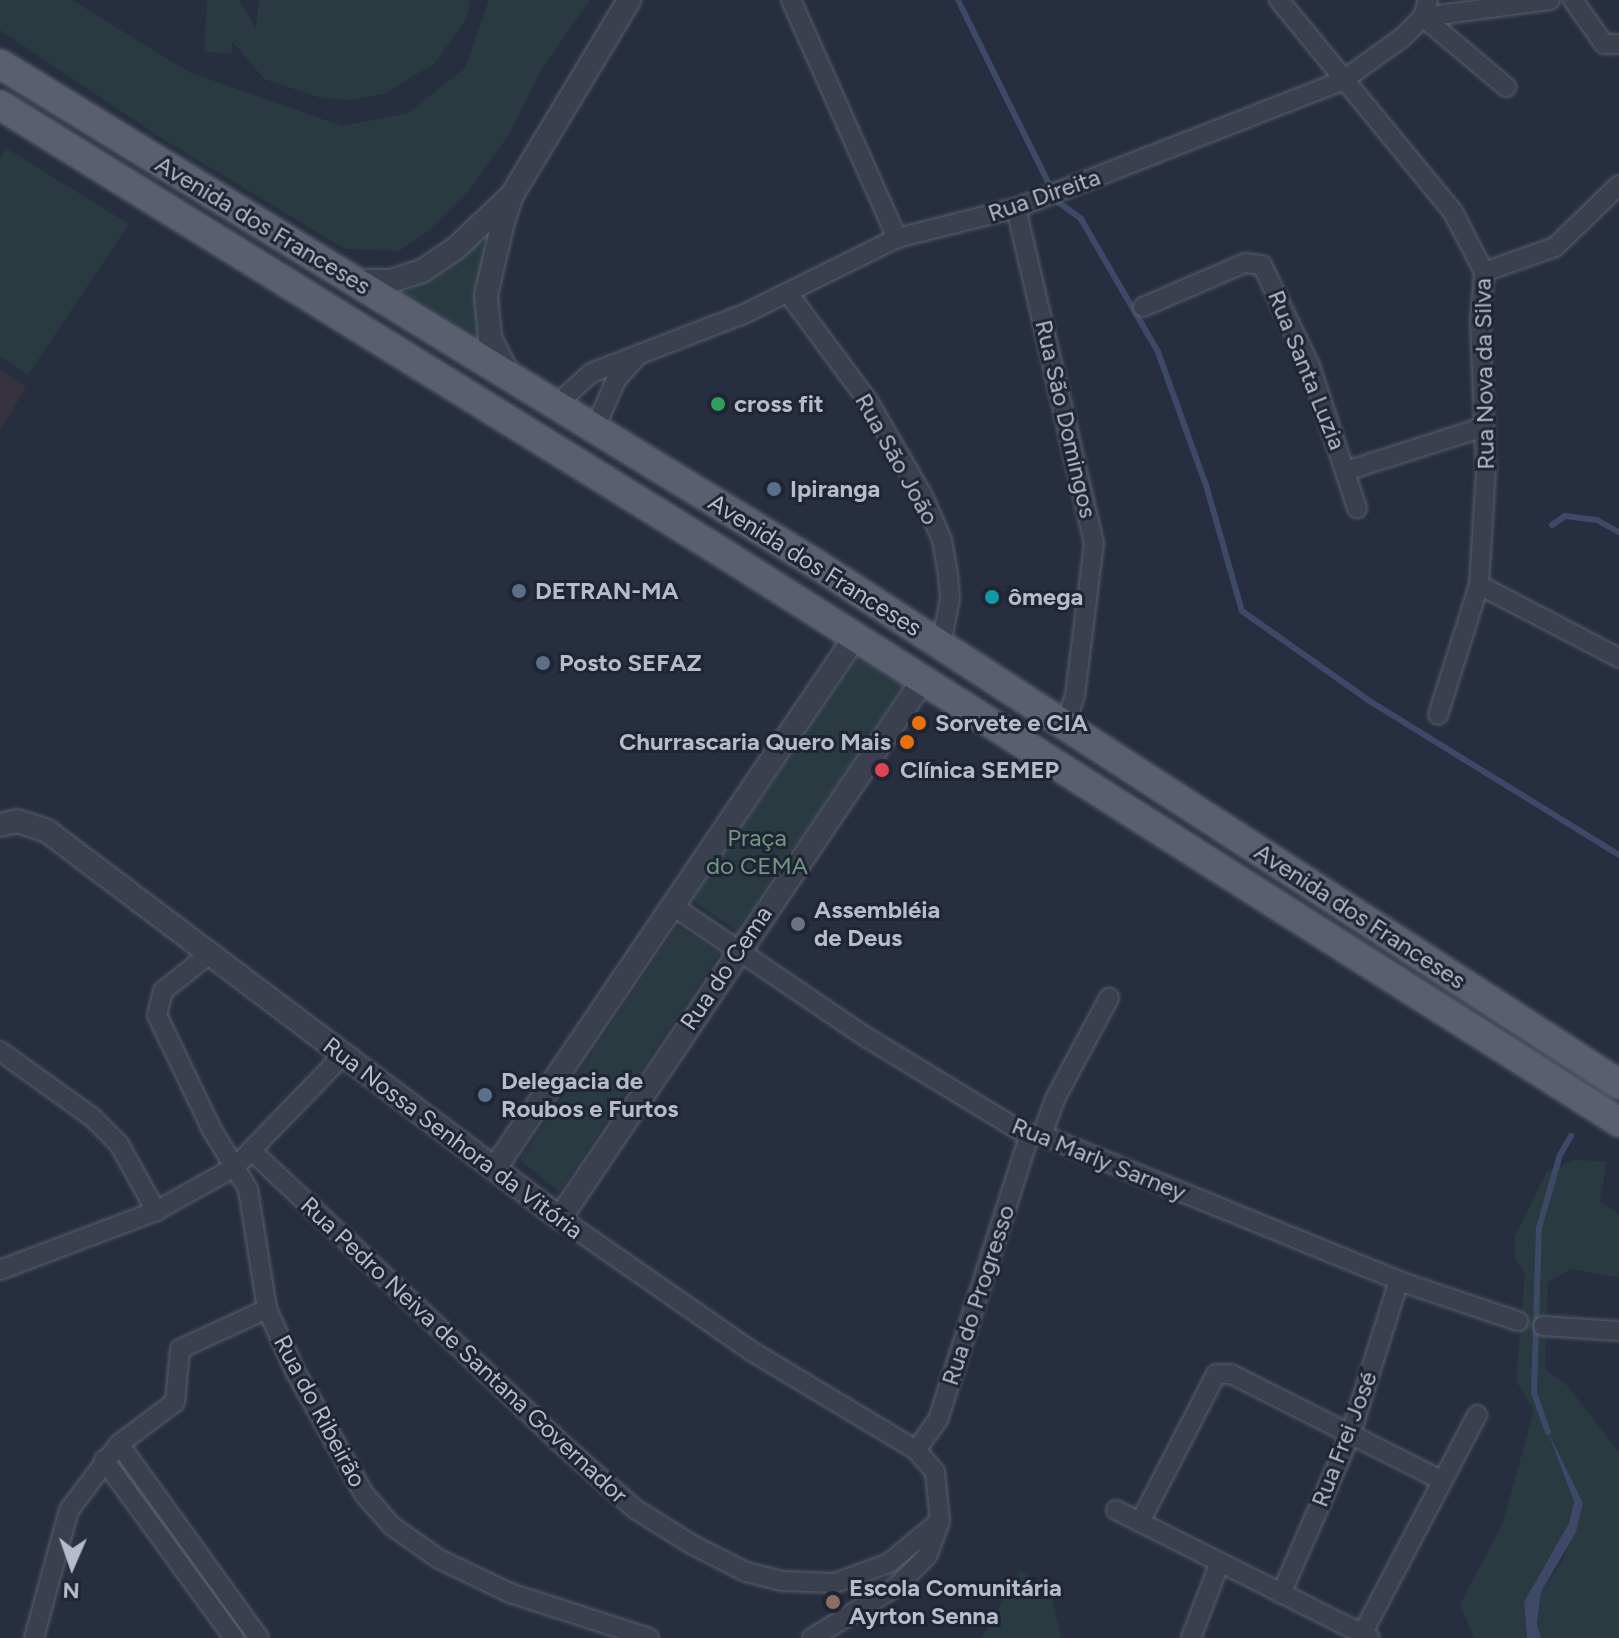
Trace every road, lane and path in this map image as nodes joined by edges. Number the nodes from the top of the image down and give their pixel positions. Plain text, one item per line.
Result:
1 (629, 0) edge
2 (791, 0) edge
3 (1279, 0) edge
4 (1550, 0) edge
5 (1573, 0) edge
6 (1426, 8) edge
7 (1619, 44) edge
8 (0, 64) edge
9 (1342, 81) junction
10 (1506, 87) dead end
11 (0, 105) edge
12 (1619, 185) edge
13 (512, 195) junction
14 (1016, 208) junction
15 (897, 238) junction
16 (1484, 272) junction
17 (355, 281) junction
18 (788, 293) junction
19 (1143, 307) dead end
20 (636, 357) junction
21 (510, 376) junction
22 (556, 405) junction
23 (1484, 427) junction
24 (595, 428) junction
25 (1346, 471) junction
26 (1357, 508) dead end
27 (1479, 585) junction
28 (855, 637) junction
29 (941, 645) junction
30 (1619, 658) edge
31 (923, 680) junction
32 (1438, 715) dead end
33 (1065, 725) junction
34 (0, 825) edge
35 (673, 906) junction
36 (737, 949) junction
37 (207, 956) junction
38 (1109, 998) dead end
39 (0, 1051) edge
40 (343, 1055) junction
41 (1619, 1084) edge
42 (1581, 1099) junction
43 (1619, 1122) edge
44 (1619, 1128) edge
45 (1035, 1135) junction
46 (254, 1153) junction
47 (235, 1167) junction
48 (495, 1168) junction
49 (156, 1211) junction
50 (560, 1218) junction
51 (0, 1270) edge
52 (1399, 1281) junction
53 (267, 1309) junction
54 (1518, 1321) dead end
55 (1543, 1326) dead end
56 (1619, 1331) edge
57 (1477, 1415) dead end
58 (1350, 1436) junction
59 (119, 1444) junction
60 (916, 1450) junction
61 (104, 1460) junction
62 (1439, 1479) junction
63 (1116, 1510) dead end
64 (940, 1521) junction
65 (1140, 1522) junction
66 (1220, 1562) junction
67 (1281, 1594) junction
68 (1364, 1636) edge
69 (34, 1638) edge
70 (234, 1638) edge
71 (259, 1638) edge
72 (649, 1638) edge
73 (812, 1638) edge
74 (1191, 1638) edge

1 - 13 street
2 - 15 street
3 - 9 street, Rua Nova da Silva
4 - 6 street
5 - 7 street
6 - 9 street, Rua Direita
6 - 10 street
8 - 17 main road, Avenida dos Franceses
9 - 14 street, Rua Direita
9 - 16 street, Rua Nova da Silva
11 - 28 main road, Avenida dos Franceses
12 - 16 street
13 - 17 street
13 - 21 street
14 - 15 street, Rua Direita
14 - 33 street, Rua São Domingos
15 - 18 street, Rua Direita
16 - 23 street, Rua Nova da Silva
17 - 21 main road, Avenida dos Franceses
18 - 20 street, Rua Direita
18 - 29 street, Rua São João
19 - 25 street, Rua Santa Luzia
20 - 22 street, Rua Direita
20 - 24 street
21 - 22 main road, Avenida dos Franceses
22 - 24 main road, Avenida dos Franceses
23 - 25 street
23 - 27 street, Rua Nova da Silva
24 - 29 main road, Avenida dos Franceses
25 - 26 street, Rua Santa Luzia
27 - 30 street
27 - 32 street, Rua Nova da Silva
28 - 31 main road, Avenida dos Franceses
28 - 35 street
29 - 33 main road, Avenida dos Franceses
31 - 36 street, Rua do Cema
31 - 42 main road, Avenida dos Franceses
33 - 41 main road, Avenida dos Franceses
34 - 37 street, Rua Nossa Senhora da Vitória
35 - 36 street, Rua Marly Sarney
35 - 48 street
36 - 45 street, Rua Marly Sarney
36 - 50 street, Rua do Cema
37 - 40 street, Rua Nossa Senhora da Vitória
37 - 47 street, Rua do Ribeirão
38 - 45 street, Rua do Progresso
39 - 49 street
40 - 46 street
40 - 48 street, Rua Nossa Senhora da Vitória
42 - 43 main road, Avenida dos Franceses
42 - 44 main road
45 - 52 street, Rua Marly Sarney
45 - 60 street, Rua do Progresso
46 - 47 street
46 - 64 street, Rua Pedro Neiva de Santana Governador
47 - 49 street
47 - 53 street, Rua do Ribeirão
48 - 50 street, Rua Nossa Senhora da Vitória
49 - 51 street
50 - 60 street, Rua Nossa Senhora da Vitória
52 - 54 street, Rua Marly Sarney
52 - 58 street, Rua Frei José
53 - 59 street
53 - 72 street, Rua do Ribeirão
55 - 56 street
57 - 62 street
58 - 62 street
58 - 65 street
58 - 67 street, Rua Frei José
59 - 61 street
59 - 71 street
60 - 64 street
61 - 69 street
61 - 70 street
62 - 68 street
63 - 65 street
64 - 73 street
65 - 66 street
66 - 67 street
66 - 74 street
67 - 68 street

